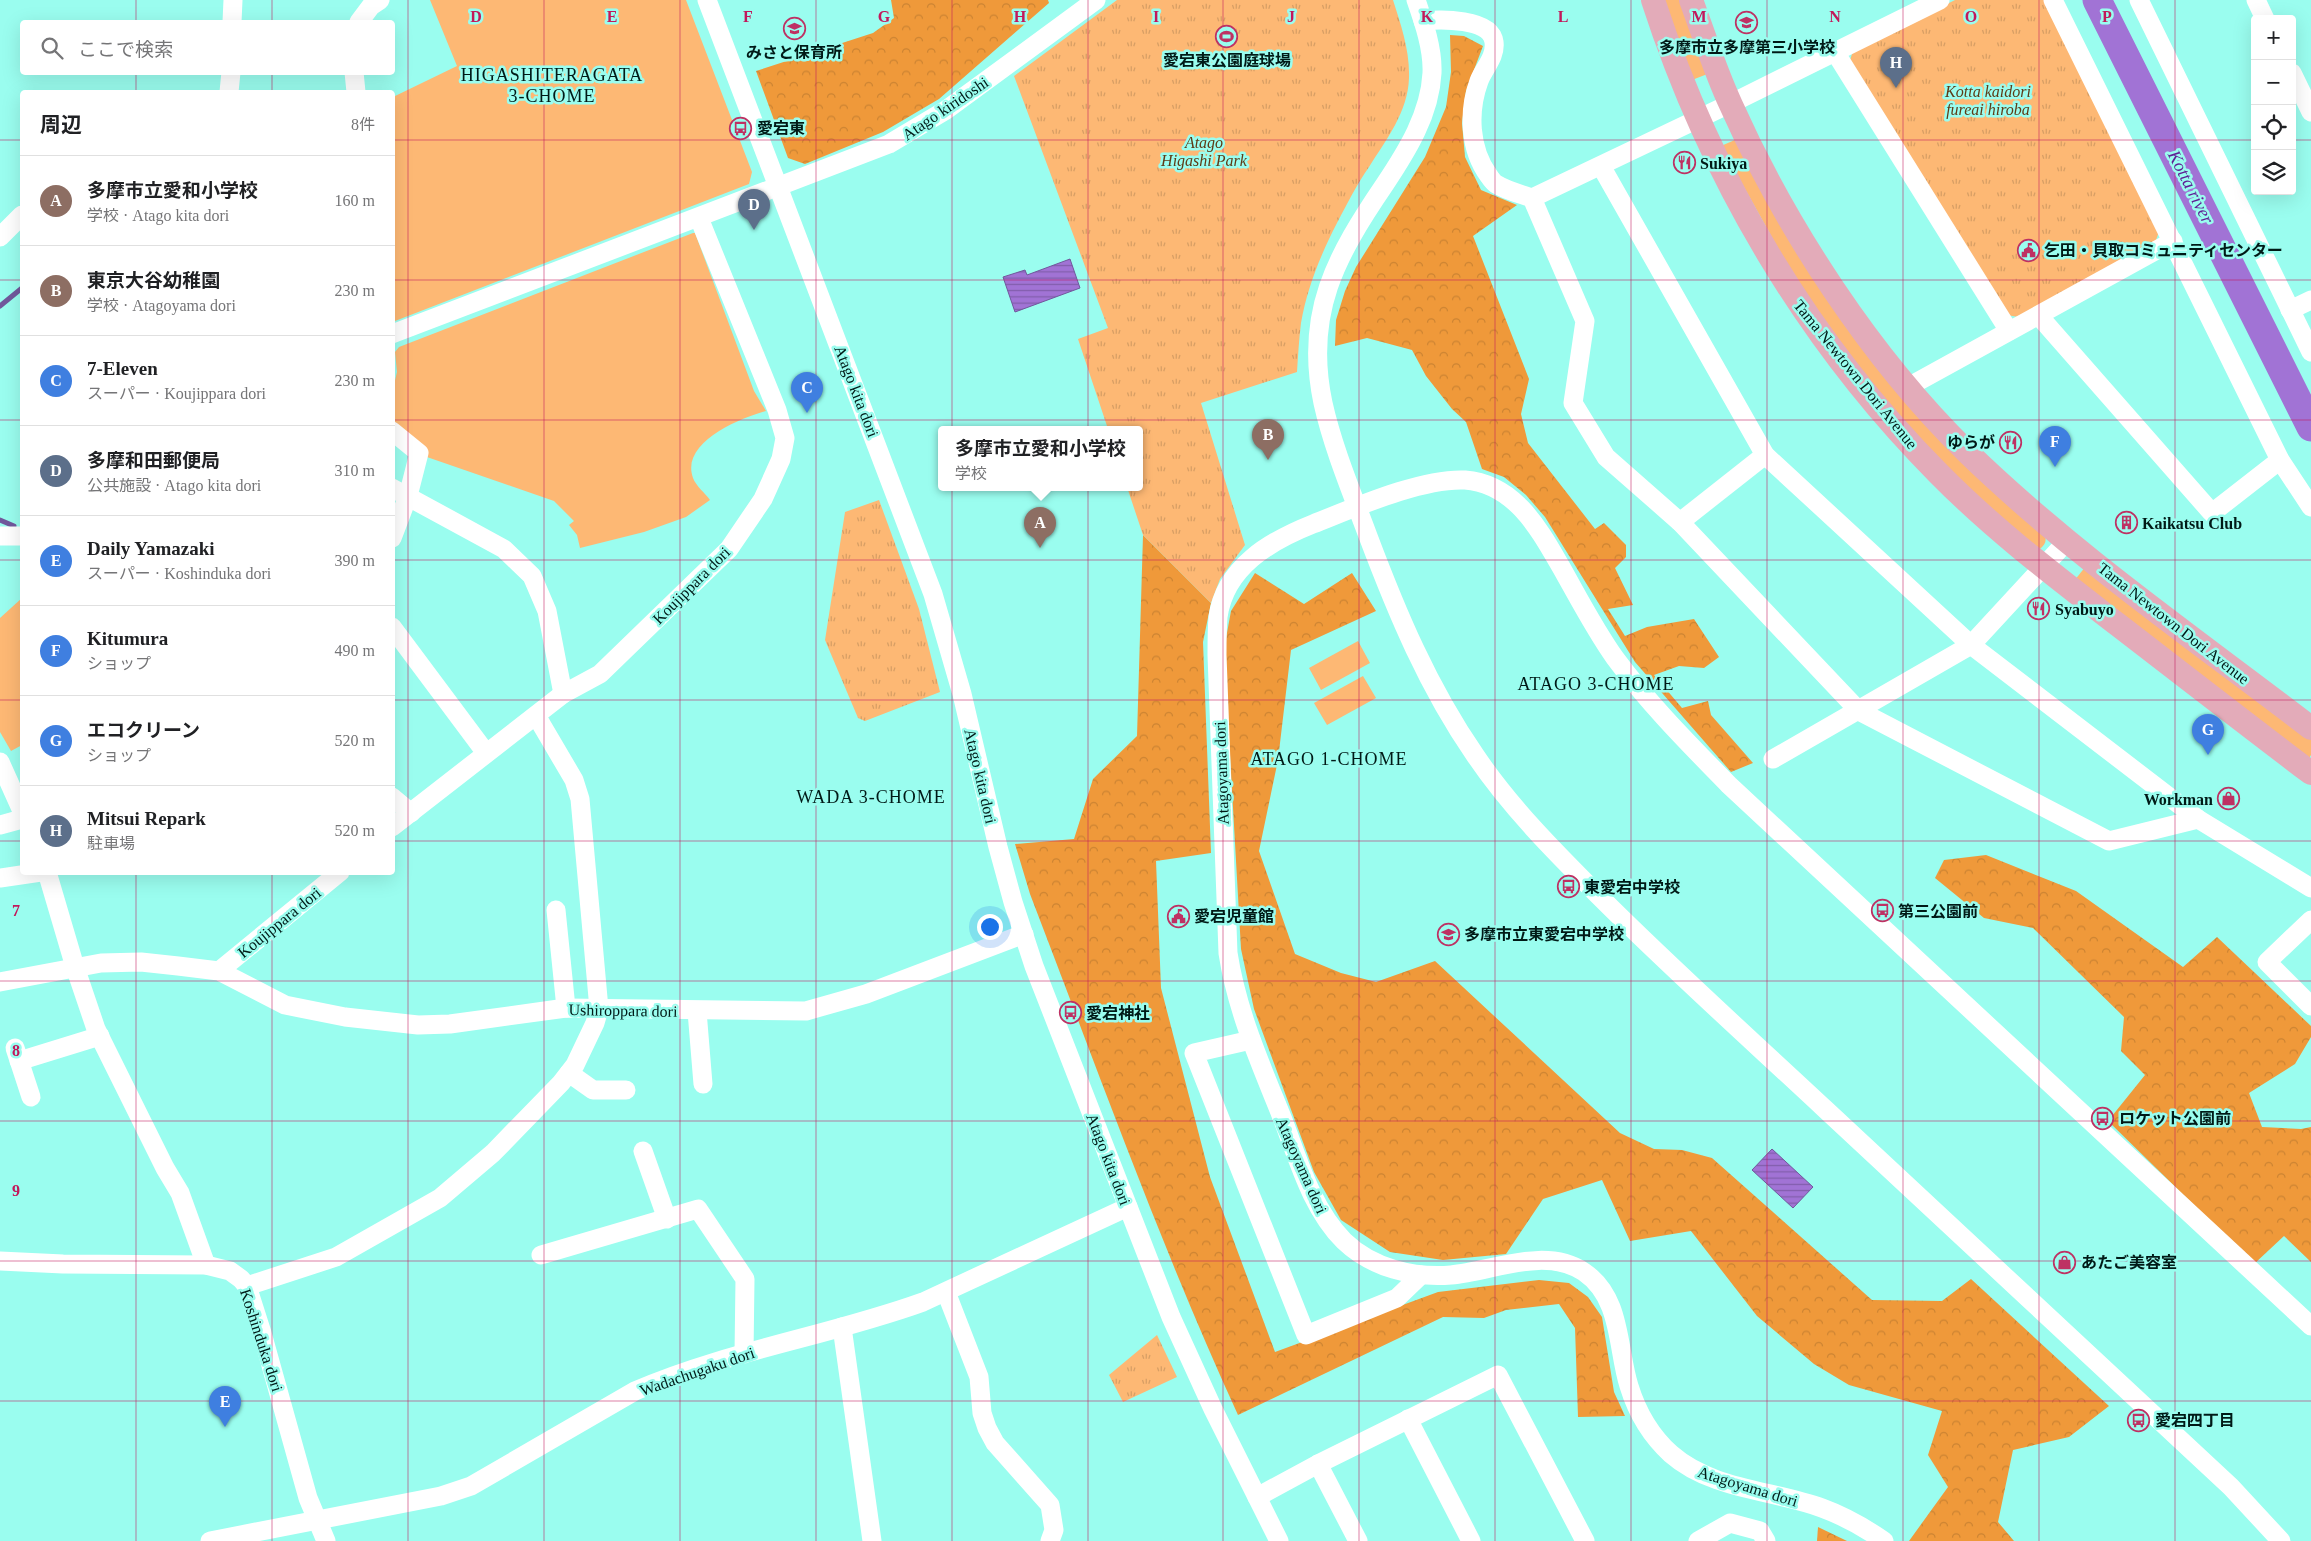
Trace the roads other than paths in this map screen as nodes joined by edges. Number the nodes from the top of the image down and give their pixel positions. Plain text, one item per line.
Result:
1 (233, 0) edge
2 (380, 0) edge
3 (707, 0) edge
4 (1096, 0) edge
5 (1416, 0) edge
6 (1654, 0) edge
7 (1691, 0) edge
8 (1940, 0) edge
9 (2053, 0) edge
10 (2139, 0) edge
11 (2256, 0) edge
12 (2264, 15) edge
13 (232, 20) edge
14 (360, 20) edge
15 (1423, 21) junction
16 (1835, 52) junction
17 (231, 75) edge
18 (354, 75) edge
19 (2296, 82) edge
20 (230, 90) edge
21 (356, 90) edge
22 (1730, 104) junction
23 (2311, 112) edge
24 (1697, 120) junction
25 (1602, 166) junction
26 (779, 187) junction
27 (1532, 198) junction
28 (20, 217) edge
29 (699, 218) junction
30 (0, 237) edge
31 (2173, 241) junction
32 (2311, 300) edge
33 (2290, 310) junction
34 (2039, 316) junction
35 (2008, 330) junction
36 (395, 333) edge
37 (2311, 352) edge
38 (1908, 387) junction
39 (395, 433) edge
40 (1765, 455) junction
41 (2280, 460) junction
42 (400, 492) edge
43 (2311, 506) edge
44 (1357, 508) junction
45 (395, 521) edge
46 (1680, 522) junction
47 (0, 536) edge
48 (20, 536) edge
49 (2067, 541) junction
50 (2043, 568) junction
51 (395, 630) edge
52 (1971, 644) junction
53 (564, 694) junction
54 (1859, 711) junction
55 (537, 717) junction
56 (2311, 728) edge
57 (486, 753) junction
58 (1773, 759) dead end
59 (0, 762) edge
60 (2311, 773) edge
61 (395, 800) edge
62 (20, 807) edge
63 (411, 813) junction
64 (2198, 819) junction
65 (20, 820) edge
66 (0, 824) edge
67 (395, 825) edge
68 (20, 875) edge
69 (48, 875) edge
70 (336, 875) edge
71 (0, 878) edge
72 (2311, 887) edge
73 (556, 910) dead end
74 (2311, 920) edge
75 (1024, 934) junction
76 (75, 967) junction
77 (219, 971) junction
78 (0, 982) edge
79 (2311, 1006) edge
80 (566, 1008) junction
81 (600, 1009) junction
82 (697, 1011) junction
83 (100, 1036) junction
84 (1251, 1040) junction
85 (569, 1073) junction
86 (703, 1084) dead end
87 (626, 1090) dead end
88 (31, 1097) dead end
89 (643, 1151) dead end
90 (1128, 1207) junction
91 (667, 1219) junction
92 (540, 1255) dead end
93 (0, 1261) edge
94 (206, 1265) junction
95 (1421, 1275) junction
96 (247, 1286) junction
97 (946, 1292) junction
98 (2311, 1326) edge
99 (842, 1327) junction
100 (744, 1354) junction
101 (1408, 1419) junction
102 (1318, 1464) junction
103 (1257, 1497) junction
104 (317, 1520) junction
105 (257, 1536) edge
106 (210, 1541) edge
107 (326, 1541) edge
108 (872, 1541) edge
109 (1050, 1541) edge
110 (1279, 1541) edge
111 (1358, 1541) edge
112 (1471, 1541) edge
113 (1585, 1541) edge
114 (1698, 1541) edge
115 (1766, 1541) edge
116 (1884, 1541) edge
117 (2281, 1541) edge

1 - 13 street
2 - 14 street
3 - 26 street, Atago kita dori
4 - 26 street, Atago kiridoshi
5 - 15 street
6 - 24 main road, Tama Newtown Dori Avenue
7 - 22 main road, Tama Newtown Dori Avenue
8 - 16 street
9 - 31 street
10 - 33 street
11 - 12 street
15 - 27 street
15 - 44 street
16 - 22 street
16 - 35 street
17 - 20 street
18 - 21 street
19 - 23 street
22 - 24 street
22 - 38 main road, Tama Newtown Dori Avenue
24 - 25 street
24 - 50 main road, Tama Newtown Dori Avenue
25 - 27 street
25 - 40 street
26 - 29 street, Atago kiridoshi
26 - 75 street, Atago kita dori
27 - 46 street
28 - 30 street
29 - 36 street, Atago kiridoshi
29 - 53 street, Koujippara dori
31 - 34 street
31 - 41 street
32 - 33 street
33 - 37 street
34 - 35 street
34 - 41 street
35 - 38 street
38 - 49 main road, Tama Newtown Dori Avenue
39 - 42 street
40 - 46 street
40 - 52 street
41 - 43 street
42 - 45 street
42 - 53 street
44 - 84 street, Atagoyama dori
44 - 98 street, Atagoyama dori
44 - 117 street
46 - 54 street
47 - 48 street
49 - 50 street
49 - 56 main road, Tama Newtown Dori Avenue
50 - 52 street
50 - 60 main road, Tama Newtown Dori Avenue
51 - 57 street
52 - 54 street
52 - 64 street
53 - 55 street, Koujippara dori
54 - 58 street
54 - 64 street
55 - 57 street, Koujippara dori
55 - 81 street
57 - 63 street, Koujippara dori
59 - 62 street
61 - 63 street
63 - 67 street, Koujippara dori
64 - 72 street
65 - 66 street
68 - 71 street
69 - 76 street
70 - 77 street, Koujippara dori
73 - 80 street
74 - 79 street
75 - 82 street, Ushiroppara dori
75 - 90 street, Atago kita dori
76 - 77 street
76 - 78 street
76 - 83 street
77 - 80 street, Ushiroppara dori
80 - 81 street, Ushiroppara dori
81 - 82 street, Ushiroppara dori
81 - 85 street
82 - 86 street
83 - 88 street
83 - 94 street
84 - 95 street, Atagoyama dori
84 - 95 street
85 - 87 street
85 - 96 street
89 - 91 street
90 - 97 street, Wadachugaku dori
90 - 103 street, Atago kita dori
91 - 92 street
91 - 100 street
93 - 94 street, Koshinduka dori
94 - 96 street, Koshinduka dori
95 - 116 street, Atagoyama dori
96 - 104 street, Koshinduka dori
97 - 99 street, Wadachugaku dori
97 - 109 street
99 - 100 street, Wadachugaku dori
99 - 108 street
100 - 104 street, Wadachugaku dori
101 - 102 street
101 - 112 street
101 - 113 street
102 - 103 street
102 - 111 street
103 - 110 street, Atago kita dori
104 - 105 street, Wadachugaku dori
104 - 107 street, Koshinduka dori
105 - 106 street, Wadachugaku dori
114 - 115 street

